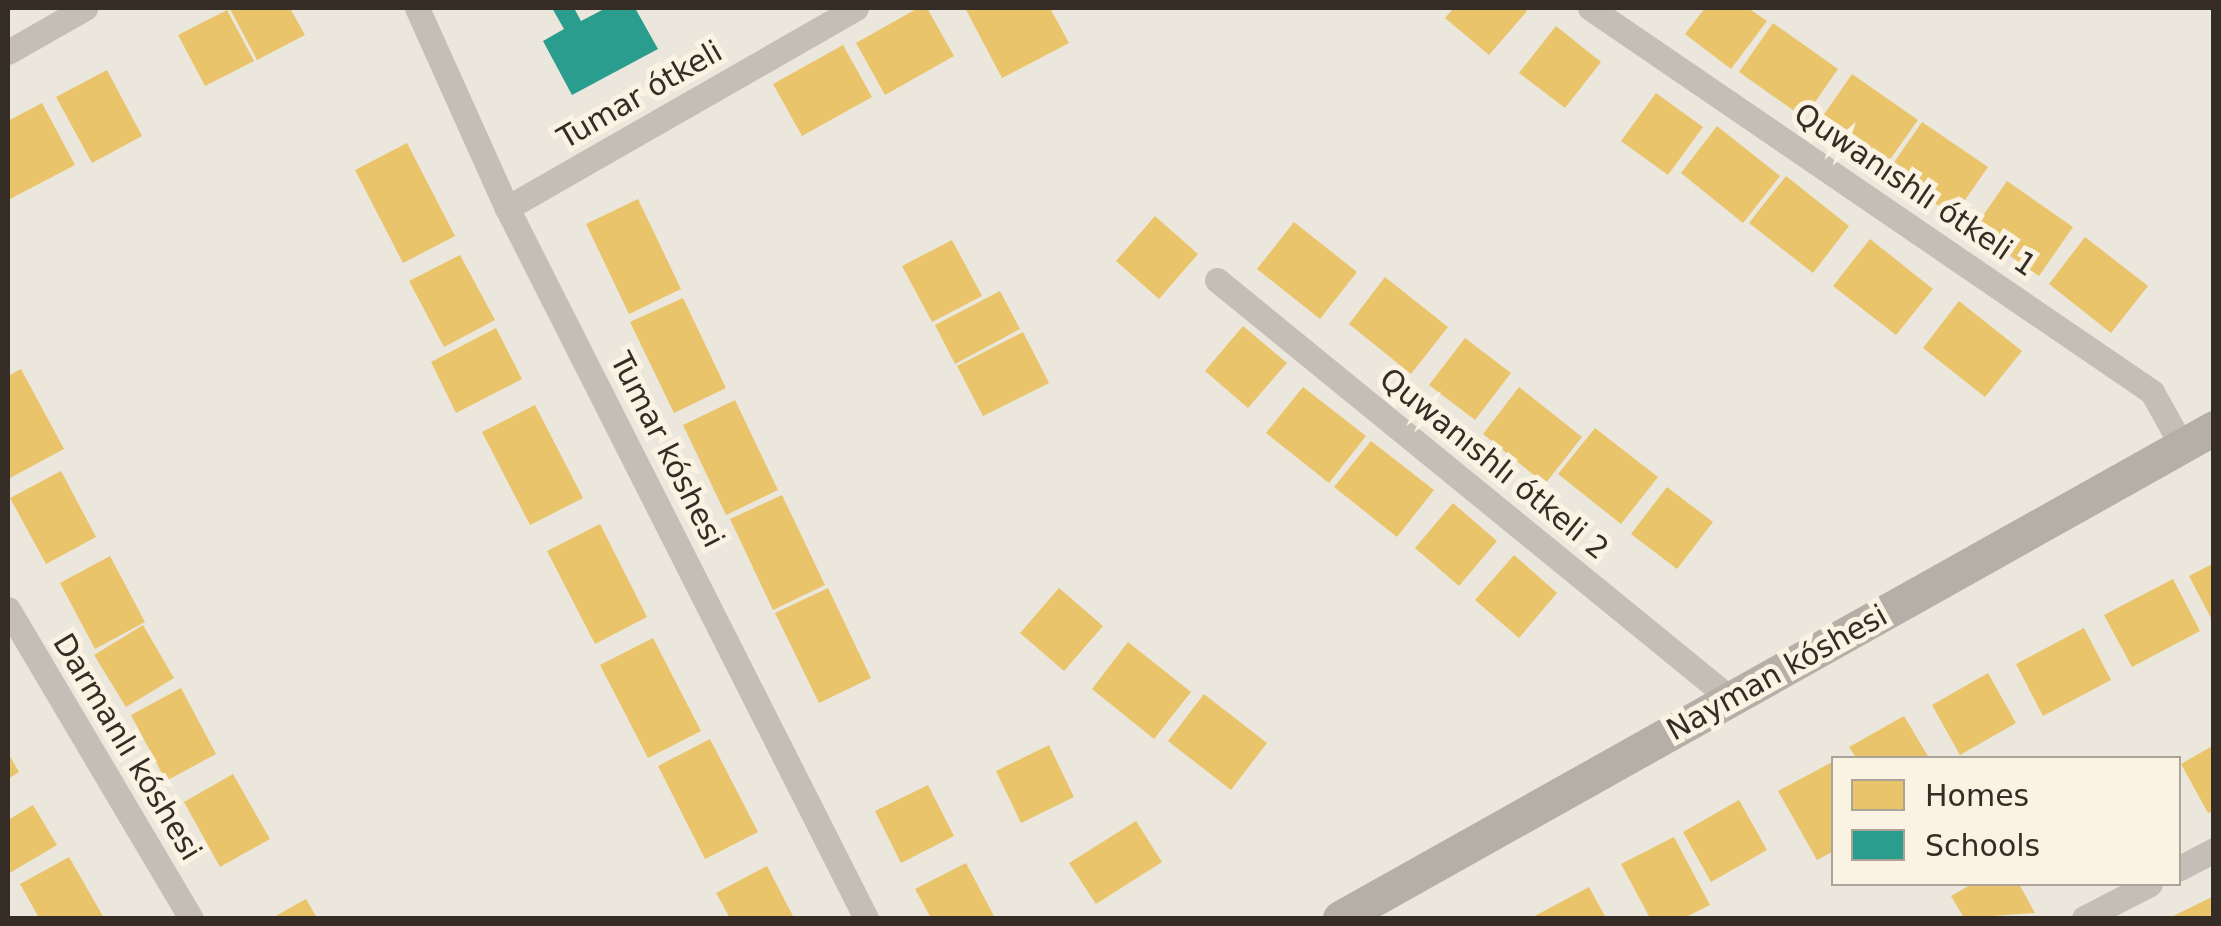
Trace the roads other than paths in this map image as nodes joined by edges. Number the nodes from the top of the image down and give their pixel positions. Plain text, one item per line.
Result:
1 (84, 8) edge
2 (417, 8) edge
3 (856, 8) edge
4 (1590, 8) edge
5 (8, 52) edge
6 (507, 208) junction
7 (1216, 280) dead end
8 (2214, 428) edge
9 (2182, 446) junction
10 (8, 610) edge
11 (1731, 699) junction
12 (2214, 850) edge
13 (2181, 866) edge
14 (2146, 886) edge
15 (1347, 917) edge
16 (192, 918) edge
17 (866, 918) edge
18 (2084, 918) edge

1 - 5 street
2 - 6 street, Tumar kóshesi
3 - 6 street, Tumar ótkeli
4 - 9 street, Quwanıshlı ótkeli 1
6 - 17 street, Tumar kóshesi
7 - 11 street, Quwanıshlı ótkeli 2
8 - 9 main road, Nayman kóshesi
9 - 11 main road, Nayman kóshesi
10 - 16 street, Darmanlı kóshesi
11 - 15 main road, Nayman kóshesi
12 - 13 street
14 - 18 street

